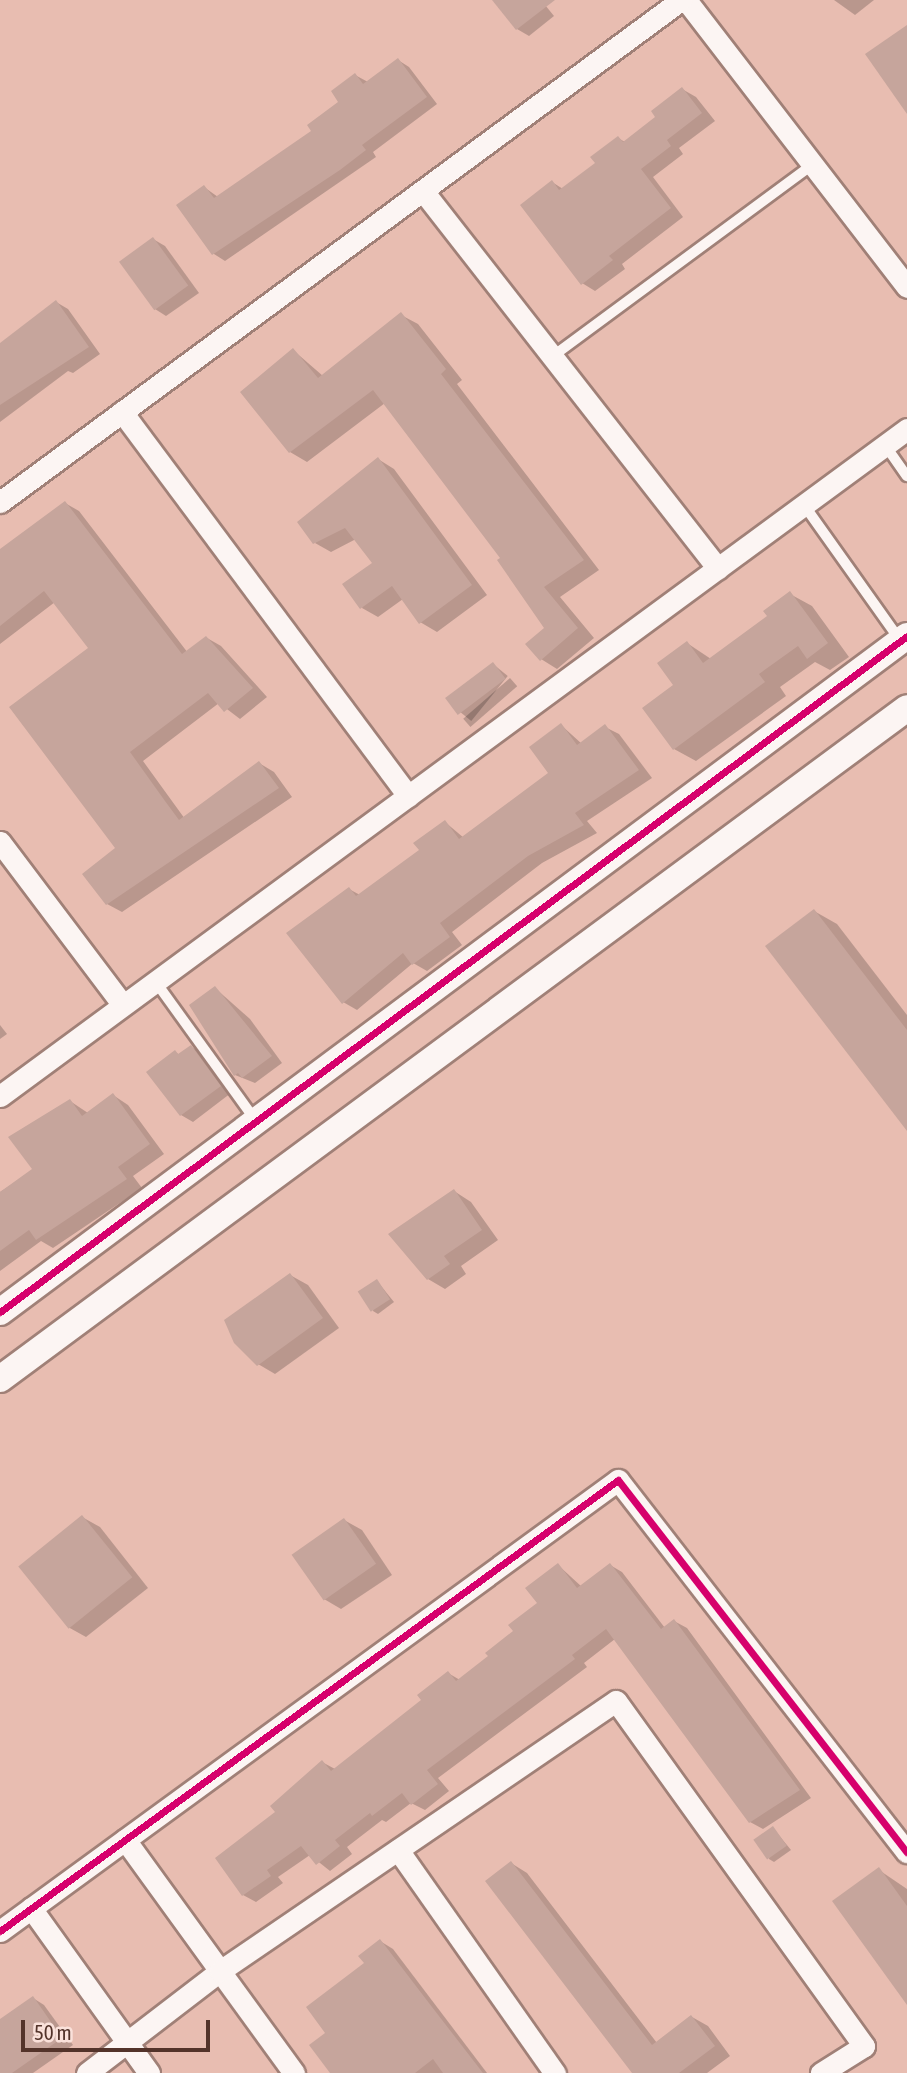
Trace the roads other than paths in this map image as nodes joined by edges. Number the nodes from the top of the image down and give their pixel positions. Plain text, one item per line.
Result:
1 (684, 0) edge
2 (813, 164) junction
3 (423, 191) junction
4 (907, 287) edge
5 (553, 356) junction
6 (122, 412) junction
7 (907, 429) edge
8 (885, 445) junction
9 (907, 476) edge
10 (0, 502) edge
11 (804, 505) junction
12 (718, 568) junction
13 (904, 639) edge
14 (907, 708) edge
15 (408, 796) junction
16 (0, 842) edge
17 (155, 981) junction
18 (123, 1005) junction
19 (0, 1096) edge
20 (256, 1121) junction
21 (0, 1312) edge
22 (0, 1379) edge
23 (125, 1840) junction
24 (398, 1850) junction
25 (907, 1852) edge
26 (31, 1908) junction
27 (0, 1930) edge
28 (220, 1971) junction
29 (127, 2042) junction
30 (86, 2073) edge
31 (149, 2073) edge
32 (294, 2073) edge
33 (555, 2073) edge
34 (821, 2073) edge

1 - 2 street
1 - 3 street
2 - 4 street
2 - 5 lane
3 - 5 street
3 - 6 street
5 - 12 street
6 - 10 street
6 - 15 street
7 - 8 street
8 - 9 lane
8 - 11 street
11 - 12 street
11 - 13 lane
12 - 15 street
13 - 20 street
14 - 22 street
15 - 17 street
16 - 18 street
17 - 18 street
17 - 20 lane
18 - 19 street
20 - 21 street
23 - 25 street
23 - 26 street
23 - 28 street
24 - 28 street
24 - 33 street
24 - 34 street
26 - 27 street
26 - 29 street
28 - 29 street
28 - 32 street
29 - 30 street
29 - 31 street

